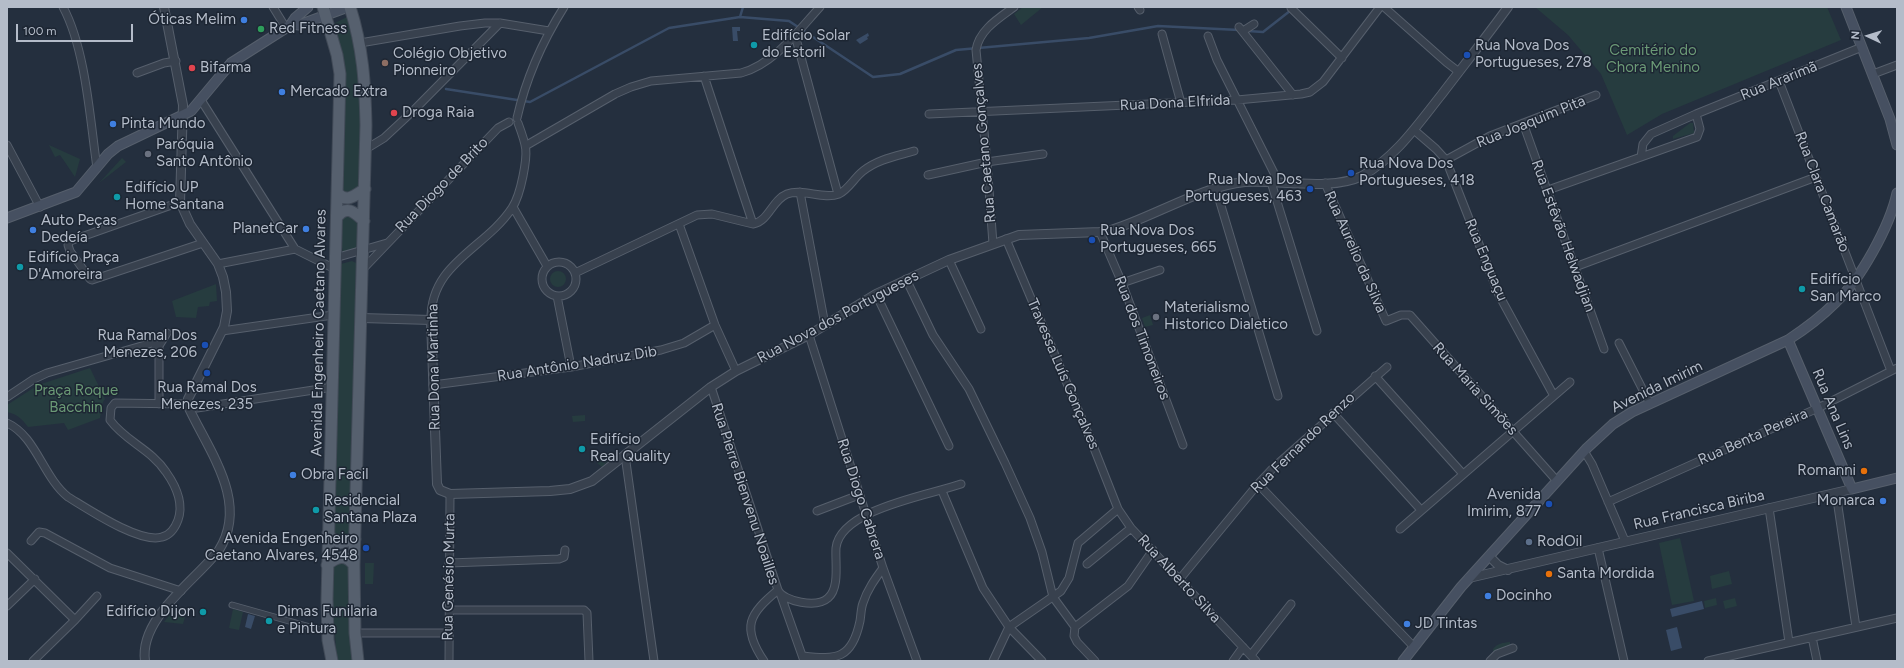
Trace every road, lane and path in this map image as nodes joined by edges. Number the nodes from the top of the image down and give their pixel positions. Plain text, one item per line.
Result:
1 (63, 7) edge
2 (164, 7) edge
3 (273, 7) edge
4 (308, 7) edge
5 (349, 7) edge
6 (564, 7) edge
7 (820, 7) edge
8 (1014, 7) edge
9 (1380, 7) edge
10 (1384, 7) edge
11 (1508, 7) edge
12 (1846, 7) edge
13 (1291, 8) edge
14 (324, 11) edge
15 (500, 23) junction
16 (1254, 24) dead end
17 (288, 26) junction
18 (548, 32) junction
19 (1162, 34) dead end
20 (795, 35) junction
21 (1208, 36) dead end
22 (360, 43) junction
23 (1862, 47) junction
24 (1342, 58) junction
25 (176, 61) junction
26 (1897, 65) edge
27 (1459, 72) junction
28 (137, 73) dead end
29 (1873, 74) junction
30 (704, 76) junction
31 (1779, 81) junction
32 (1293, 95) junction
33 (1596, 96) dead end
34 (201, 100) junction
35 (1237, 100) junction
36 (1180, 103) junction
37 (982, 113) junction
38 (929, 114) dead end
39 (1696, 114) junction
40 (183, 115) junction
41 (514, 122) junction
42 (1523, 123) junction
43 (1414, 130) junction
44 (7, 145) edge
45 (527, 145) junction
46 (1897, 145) edge
47 (366, 149) junction
48 (914, 151) dead end
49 (1043, 154) dead end
50 (1641, 157) junction
51 (1446, 160) junction
52 (987, 162) junction
53 (97, 168) junction
54 (928, 175) dead end
55 (1816, 177) junction
56 (1274, 182) junction
57 (1325, 183) junction
58 (365, 189) junction
59 (1216, 189) junction
60 (1548, 190) junction
61 (800, 192) junction
62 (1897, 193) edge
63 (338, 194) junction
64 (838, 194) junction
65 (180, 202) junction
66 (40, 207) junction
67 (513, 207) junction
68 (337, 217) junction
69 (7, 218) edge
70 (364, 221) junction
71 (679, 224) junction
72 (753, 224) junction
73 (1100, 232) junction
74 (1006, 239) junction
75 (203, 242) junction
76 (387, 243) junction
77 (993, 244) junction
78 (295, 249) junction
79 (364, 249) junction
80 (949, 260) junction
81 (218, 264) junction
82 (335, 264) junction
83 (547, 266) junction
84 (1575, 267) junction
85 (363, 269) junction
86 (1160, 270) dead end
87 (575, 273) junction
88 (1855, 278) junction
89 (906, 279) junction
90 (1122, 283) junction
91 (876, 294) junction
92 (557, 296) junction
93 (333, 315) junction
94 (362, 318) junction
95 (431, 320) junction
96 (1386, 321) joint
97 (715, 325) junction
98 (825, 325) junction
99 (981, 329) dead end
100 (222, 331) junction
101 (1317, 332) dead end
102 (167, 333) dead end
103 (809, 335) junction
104 (1788, 340) junction
105 (1619, 343) dead end
106 (159, 346) junction
107 (1604, 348) dead end
108 (571, 366) junction
109 (1387, 367) dead end
110 (1894, 370) edge
111 (736, 371) junction
112 (1375, 376) junction
113 (1570, 382) dead end
114 (433, 385) junction
115 (333, 387) junction
116 (711, 387) junction
117 (1278, 396) dead end
118 (1554, 396) junction
119 (7, 397) edge
120 (159, 404) junction
121 (187, 404) junction
122 (1650, 404) junction
123 (1818, 408) junction
124 (1333, 413) junction
125 (7, 423) edge
126 (1513, 431) junction
127 (1183, 445) dead end
128 (949, 446) dead end
129 (1584, 451) junction
130 (625, 455) junction
131 (1463, 474) junction
132 (1897, 478) edge
133 (1557, 481) junction
134 (961, 484) dead end
135 (1258, 484) junction
136 (1852, 489) junction
137 (942, 491) junction
138 (1836, 493) junction
139 (450, 494) junction
140 (859, 495) junction
141 (1608, 502) junction
142 (1769, 508) junction
143 (1118, 509) junction
144 (1421, 510) junction
145 (817, 511) dead end
146 (866, 515) junction
147 (1131, 528) junction
148 (1400, 529) dead end
149 (328, 533) junction
150 (355, 539) junction
151 (32, 540) dead end
152 (1624, 541) junction
153 (1598, 548) junction
154 (565, 550) dead end
155 (1153, 550) junction
156 (7, 553) edge
157 (1489, 556) junction
158 (449, 562) junction
159 (1087, 564) dead end
160 (327, 565) junction
161 (354, 565) junction
162 (883, 568) junction
163 (1508, 570) junction
164 (1469, 578) junction
165 (35, 579) junction
166 (1179, 580) junction
167 (181, 590) junction
168 (779, 591) junction
169 (96, 596) dead end
170 (1053, 597) junction
171 (1291, 604) dead end
172 (232, 605) dead end
173 (7, 606) edge
174 (448, 610) junction
175 (1897, 618) edge
176 (75, 620) junction
177 (1009, 627) junction
178 (1075, 627) junction
179 (1856, 627) junction
180 (328, 632) junction
181 (355, 633) junction
182 (448, 633) junction
183 (1812, 637) junction
184 (1789, 642) junction
185 (1243, 646) junction
186 (1414, 647) junction
187 (1513, 648) dead end
188 (804, 658) edge
189 (1254, 658) edge
190 (33, 661) edge
191 (145, 661) edge
192 (332, 661) edge
193 (358, 661) edge
194 (449, 661) edge
195 (589, 661) edge
196 (654, 661) edge
197 (764, 661) edge
198 (917, 661) edge
199 (993, 661) edge
200 (1042, 661) edge
201 (1095, 661) edge
202 (1233, 661) edge
203 (1403, 661) edge
204 (1490, 661) edge
205 (1624, 661) edge
206 (1708, 661) edge
207 (1817, 661) edge

1 - 53 street
2 - 25 street
3 - 17 street
4 - 17 main road
5 - 14 main road
5 - 22 main road
6 - 18 street
7 - 20 street
8 - 37 street, Rua Caetano Gonçalves
9 - 24 street, Rua Dona Elfrida
10 - 27 street
11 - 27 street, Rua Nova dos Portugueses
12 - 23 main road
13 - 24 street
14 - 17 main road
14 - 63 main road, Avenida Engenheiro Caetano Alvares
15 - 18 street
15 - 22 street
15 - 47 street
16 - 32 street
17 - 34 main road
18 - 41 street
19 - 36 street
20 - 30 street
20 - 64 street
21 - 35 street
22 - 47 main road
23 - 29 main road
23 - 31 street, Rua Ararimã
24 - 32 street, Rua Dona Elfrida
25 - 28 street
25 - 40 street
26 - 29 street
27 - 43 street, Rua Nova dos Portugueses
29 - 46 main road
30 - 45 street
30 - 72 street
31 - 39 street, Rua Ararimã
31 - 55 street, Rua Clara Camarão
32 - 35 street, Rua Dona Elfrida
33 - 42 street, Rua Joaquim Pita
34 - 40 main road
34 - 78 street
35 - 36 street, Rua Dona Elfrida
35 - 56 street
36 - 37 street, Rua Dona Elfrida
37 - 38 street, Rua Dona Elfrida
37 - 52 street, Rua Caetano Gonçalves
39 - 50 street, Rua Ararimã
39 - 50 street
40 - 53 main road
40 - 65 street
41 - 45 street
41 - 76 street, Rua Diogo de Brito
42 - 51 street, Rua Joaquim Pita
42 - 60 street, Rua Estêvão Helwadjian
43 - 51 street, Rua Enguaçu
43 - 57 street, Rua Nova dos Portugueses
44 - 66 street
45 - 67 street, Rua Dona Martinha
47 - 58 main road
48 - 64 street
49 - 52 street
50 - 60 street
51 - 118 street, Rua Enguaçu
52 - 54 street
52 - 77 street, Rua Caetano Gonçalves
53 - 66 main road
55 - 84 street
55 - 88 street, Rua Clara Camarão
56 - 57 street, Rua Nova dos Portugueses
56 - 59 street, Rua Nova dos Portugueses
56 - 101 street
57 - 96 street, Rua Aurelio da Silva
58 - 63 main road
58 - 70 main road
59 - 73 street, Rua Nova dos Portugueses
59 - 117 street
60 - 84 street, Rua Estêvão Helwadjian
61 - 64 street
61 - 72 street
61 - 98 street
62 - 88 main road, Avenida Imirim
63 - 68 main road, Avenida Engenheiro Caetano Alvares
65 - 75 street
65 - 75 street
66 - 69 main road
67 - 83 street
67 - 95 street, Rua Dona Martinha
68 - 70 main road
68 - 82 main road, Avenida Engenheiro Caetano Alvares
70 - 79 main road
71 - 72 street
71 - 87 street
71 - 97 street
73 - 74 street, Rua Nova dos Portugueses
73 - 90 street, Rua dos Timoneiros
74 - 77 street, Rua Nova dos Portugueses
74 - 143 street, Travessa Luís Gonçalves
75 - 81 street
76 - 79 street, Rua Diogo de Brito
76 - 85 street, Rua Diogo de Brito
77 - 80 street, Rua Nova dos Portugueses
78 - 81 street
78 - 82 street
79 - 82 street, Rua Diogo de Brito
79 - 85 main road
80 - 89 street, Rua Nova dos Portugueses
80 - 99 street
81 - 100 street
82 - 93 main road, Avenida Engenheiro Caetano Alvares
83 - 87 street
83 - 92 street
84 - 107 street, Rua Estêvão Helwadjian
85 - 94 main road
86 - 90 street
87 - 92 street
88 - 104 main road, Avenida Imirim
88 - 110 street, Rua Clara Camarão
89 - 91 street, Rua Nova dos Portugueses
89 - 170 street
90 - 127 street, Rua dos Timoneiros
91 - 98 street, Rua Nova dos Portugueses
91 - 128 street
92 - 108 street
93 - 100 street
93 - 115 main road, Avenida Engenheiro Caetano Alvares
94 - 95 street
94 - 150 main road
95 - 114 street, Rua Dona Martinha
96 - 126 street, Rua Maria Simões
97 - 108 street, Rua Antônio Nadruz Dib
97 - 111 street
98 - 103 street, Rua Nova dos Portugueses
100 - 121 street
102 - 106 street
103 - 111 street, Rua Nova dos Portugueses
103 - 140 street, Rua Diogo Cabrera
104 - 122 main road, Avenida Imirim
104 - 123 main road, Rua Ana Lins
105 - 122 street
106 - 119 street
106 - 120 street
108 - 114 street, Rua Antônio Nadruz Dib
109 - 112 street, Rua Fernando Renzo
110 - 123 street, Rua Benta Pereira
111 - 116 street, Rua Nova dos Portugueses
112 - 124 street, Rua Fernando Renzo
112 - 131 street
113 - 118 street
114 - 139 street, Rua Dona Martinha
115 - 121 street
115 - 149 main road, Avenida Engenheiro Caetano Alvares
116 - 130 street, Rua Nova dos Portugueses
116 - 168 street, Rua Pierre Bienvenu Noailles
118 - 126 street
120 - 121 street
120 - 125 street
121 - 167 street
122 - 129 main road, Avenida Imirim
123 - 136 main road, Rua Ana Lins
123 - 141 street, Rua Benta Pereira
124 - 135 street, Rua Fernando Renzo
124 - 144 street
126 - 131 street
126 - 133 street, Rua Maria Simões
129 - 133 main road, Avenida Imirim
129 - 141 street
130 - 139 street, Rua Nova dos Portugueses
130 - 196 street
131 - 144 street
132 - 136 main road, Rua Francisca Biriba
133 - 157 main road, Avenida Imirim
134 - 137 street
135 - 166 street, Rua Fernando Renzo
135 - 186 street
136 - 138 street, Rua Francisca Biriba
137 - 146 street
137 - 177 street
138 - 142 street, Rua Francisca Biriba
138 - 179 street
139 - 158 street, Rua Genésio Murta
140 - 145 street
140 - 146 street, Rua Diogo Cabrera
141 - 152 street
142 - 152 street, Rua Francisca Biriba
142 - 184 street
143 - 147 street, Rua Alberto Silva
143 - 170 street
144 - 148 street
146 - 162 street, Rua Diogo Cabrera
146 - 168 street
147 - 155 street, Rua Alberto Silva
147 - 159 street
149 - 150 main road
149 - 160 main road, Avenida Engenheiro Caetano Alvares
150 - 161 main road
151 - 167 street
152 - 153 street, Rua Francisca Biriba
153 - 163 street, Rua Francisca Biriba
153 - 205 street
154 - 158 street
155 - 166 street, Rua Alberto Silva
155 - 178 street
156 - 165 street
157 - 163 street
157 - 164 main road, Avenida Imirim
158 - 174 street, Rua Genésio Murta
160 - 161 main road
160 - 180 main road, Avenida Engenheiro Caetano Alvares
161 - 181 main road
162 - 188 street
162 - 198 street, Rua Diogo Cabrera
163 - 164 street, Rua Francisca Biriba
164 - 186 main road, Avenida Imirim
165 - 173 street
165 - 176 street
166 - 185 street, Rua Alberto Silva
167 - 191 street
168 - 188 street
168 - 197 street, Rua Pierre Bienvenu Noailles
169 - 176 street
170 - 177 street
170 - 178 street
171 - 189 street
172 - 180 street
174 - 182 street, Rua Genésio Murta
174 - 195 street
175 - 179 street
176 - 190 street
177 - 199 street
177 - 200 street
178 - 201 street
179 - 183 street
180 - 192 main road, Avenida Engenheiro Caetano Alvares
181 - 182 street
181 - 193 main road
182 - 194 street, Rua Genésio Murta
183 - 184 street
183 - 207 street
184 - 206 street
185 - 189 street, Rua Alberto Silva
185 - 202 street
186 - 203 main road, Avenida Imirim
187 - 204 street

